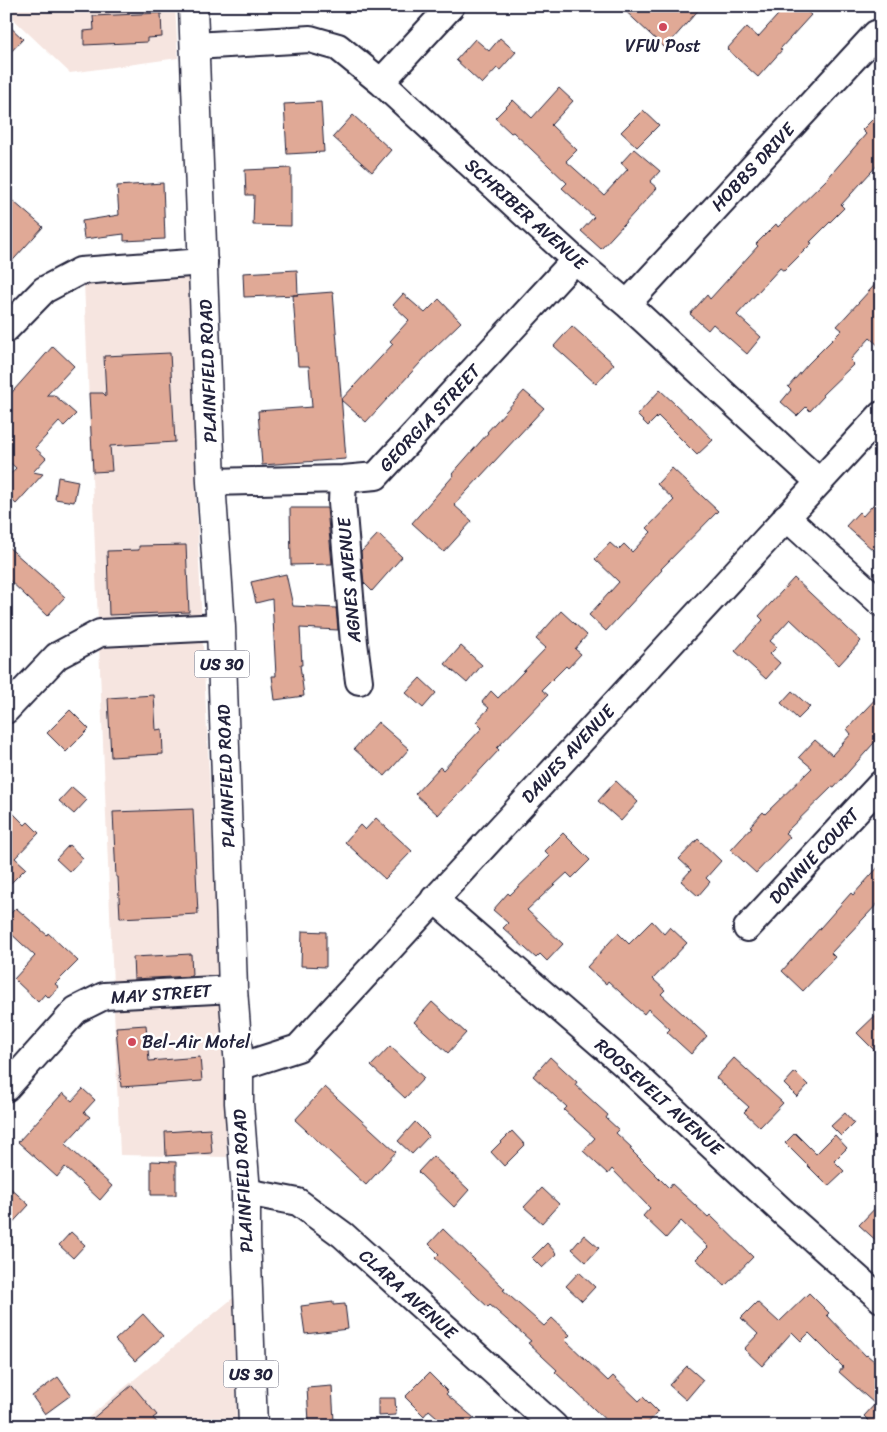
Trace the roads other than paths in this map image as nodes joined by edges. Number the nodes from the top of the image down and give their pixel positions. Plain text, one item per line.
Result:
1 (193, 6) edge
2 (451, 6) edge
3 (881, 32) edge
4 (195, 46) junction
5 (381, 82) junction
6 (575, 260) junction
7 (204, 262) junction
8 (626, 304) junction
9 (6, 329) edge
10 (881, 415) edge
11 (343, 479) junction
12 (818, 481) junction
13 (211, 482) junction
14 (786, 517) junction
15 (881, 603) edge
16 (221, 628) junction
17 (359, 681) dead end
18 (6, 710) edge
19 (881, 784) edge
20 (434, 900) junction
21 (747, 928) dead end
22 (234, 989) junction
23 (239, 1067) junction
24 (6, 1088) edge
25 (246, 1192) junction
26 (881, 1299) edge
27 (253, 1426) edge
28 (554, 1426) edge

1 - 4 main road, PLAINFIELD ROAD / US 30
2 - 5 street
3 - 8 street, HOBBS DRIVE
4 - 5 street, SCHRIBER AVENUE
4 - 7 main road, PLAINFIELD ROAD / US 30
5 - 6 street, SCHRIBER AVENUE
6 - 8 street, SCHRIBER AVENUE
6 - 11 street, GEORGIA STREET
7 - 9 street
7 - 13 main road, PLAINFIELD ROAD / US 30
8 - 12 street, SCHRIBER AVENUE
10 - 12 street, DAWES AVENUE
11 - 13 street, GEORGIA STREET
11 - 17 street, AGNES AVENUE
12 - 14 street, DAWES AVENUE
13 - 16 main road, PLAINFIELD ROAD / US 30
14 - 15 street
14 - 20 street, DAWES AVENUE
16 - 18 street
16 - 22 main road, PLAINFIELD ROAD / US 30
19 - 21 street, DONNIE COURT
20 - 23 street, DAWES AVENUE
20 - 26 street, ROOSEVELT AVENUE
22 - 23 main road, PLAINFIELD ROAD / US 30
22 - 24 street, MAY STREET
23 - 25 main road, PLAINFIELD ROAD / US 30
25 - 27 main road, PLAINFIELD ROAD / US 30
25 - 28 street, CLARA AVENUE

